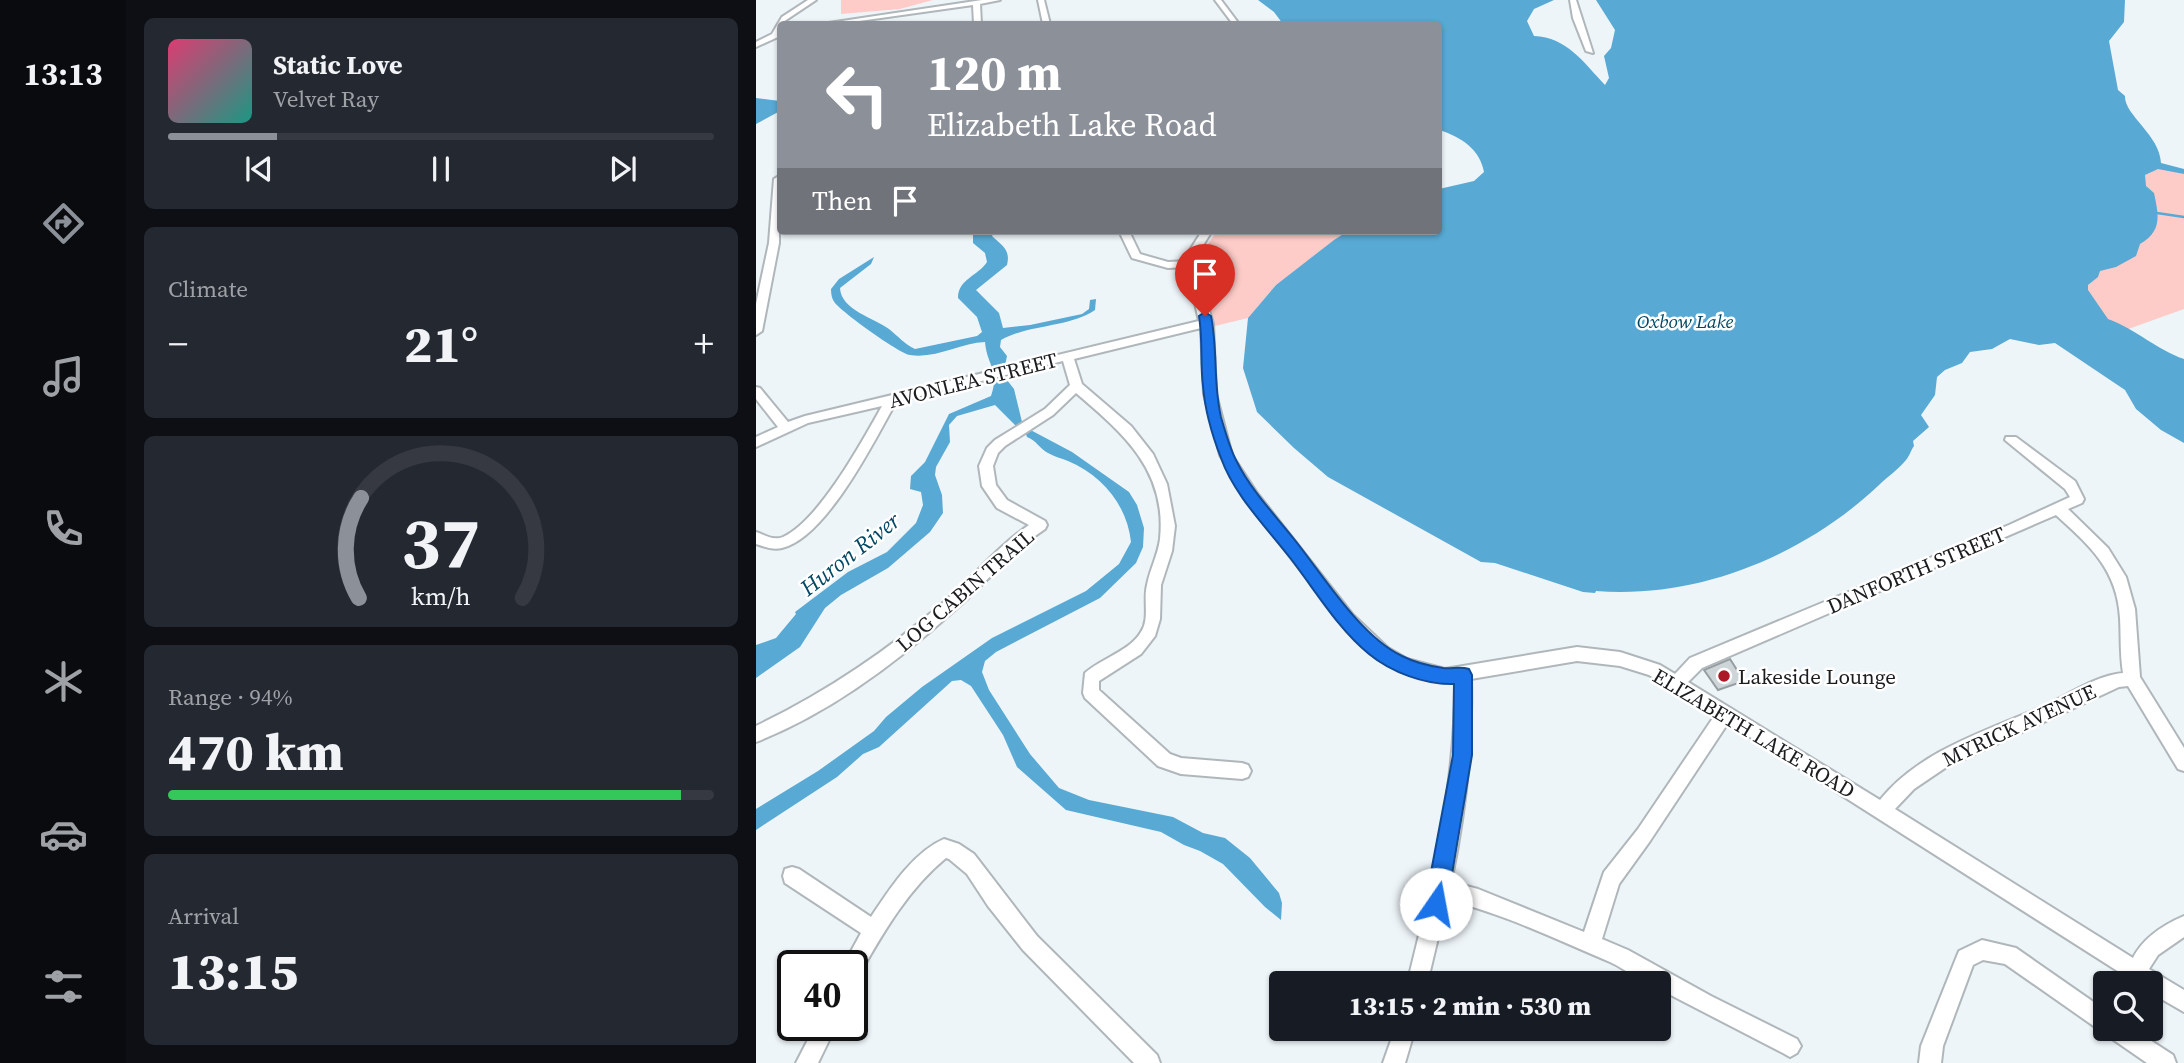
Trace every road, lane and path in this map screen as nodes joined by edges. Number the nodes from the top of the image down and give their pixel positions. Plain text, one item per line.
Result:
1 (813, 0) edge
2 (997, 0) edge
3 (1041, 0) edge
4 (1218, 0) edge
5 (1573, 0) edge
6 (976, 3) junction
7 (781, 21) edge
8 (856, 21) edge
9 (978, 21) edge
10 (1046, 21) edge
11 (1234, 21) edge
12 (777, 32) edge
13 (777, 33) edge
14 (756, 35) edge
15 (756, 46) edge
16 (1590, 51) dead end
17 (777, 205) edge
18 (1126, 235) edge
19 (1204, 235) edge
20 (1192, 264) junction
21 (769, 272) junction
22 (756, 274) edge
23 (1207, 323) junction
24 (756, 331) edge
25 (1068, 357) junction
26 (1076, 386) junction
27 (756, 391) edge
28 (891, 400) junction
29 (786, 428) junction
30 (2011, 440) dead end
31 (756, 442) edge
32 (2058, 509) junction
33 (756, 538) edge
34 (1463, 675) junction
35 (2132, 680) junction
36 (1677, 683) junction
37 (1726, 713) junction
38 (756, 734) edge
39 (2184, 763) edge
40 (1242, 771) dead end
41 (1882, 811) junction
42 (792, 876) dead end
43 (1439, 889) junction
44 (2184, 926) edge
45 (874, 930) junction
46 (1590, 945) junction
47 (862, 950) edge
48 (1420, 971) edge
49 (2125, 971) edge
50 (2139, 971) edge
51 (2163, 992) edge
52 (2184, 1002) edge
53 (2093, 1014) edge
54 (818, 1041) edge
55 (1401, 1041) edge
56 (2135, 1041) edge
57 (1790, 1046) dead end
58 (807, 1063) edge
59 (1149, 1063) edge
60 (1394, 1063) edge
61 (1930, 1063) edge
62 (2165, 1063) edge

1 - 7 street
2 - 6 street
3 - 10 street
4 - 11 street
5 - 16 street
6 - 8 street
6 - 9 street
12 - 14 street
13 - 15 street
17 - 21 street
18 - 20 street
19 - 20 street
20 - 23 street, ELIZABETH LAKE ROAD
21 - 22 street
21 - 24 street
23 - 25 street, AVONLEA STREET
23 - 34 street, ELIZABETH LAKE ROAD
25 - 26 street
25 - 28 street, AVONLEA STREET
26 - 38 street, LOG CABIN TRAIL
26 - 40 street
27 - 29 street
28 - 29 street, AVONLEA STREET
28 - 33 street
29 - 31 street, AVONLEA STREET
30 - 32 street
32 - 35 street
32 - 36 street, DANFORTH STREET
34 - 36 street, ELIZABETH LAKE ROAD
34 - 43 street
35 - 39 street
35 - 41 street, MYRICK AVENUE
36 - 37 street, ELIZABETH LAKE ROAD
37 - 41 street, ELIZABETH LAKE ROAD
37 - 46 street
41 - 49 street, ELIZABETH LAKE ROAD
42 - 45 street
43 - 46 street
43 - 48 street
44 - 50 street
45 - 47 street
45 - 59 street
46 - 57 street
51 - 52 street, ELIZABETH LAKE ROAD
53 - 61 street
54 - 58 street
55 - 60 street
56 - 62 street

